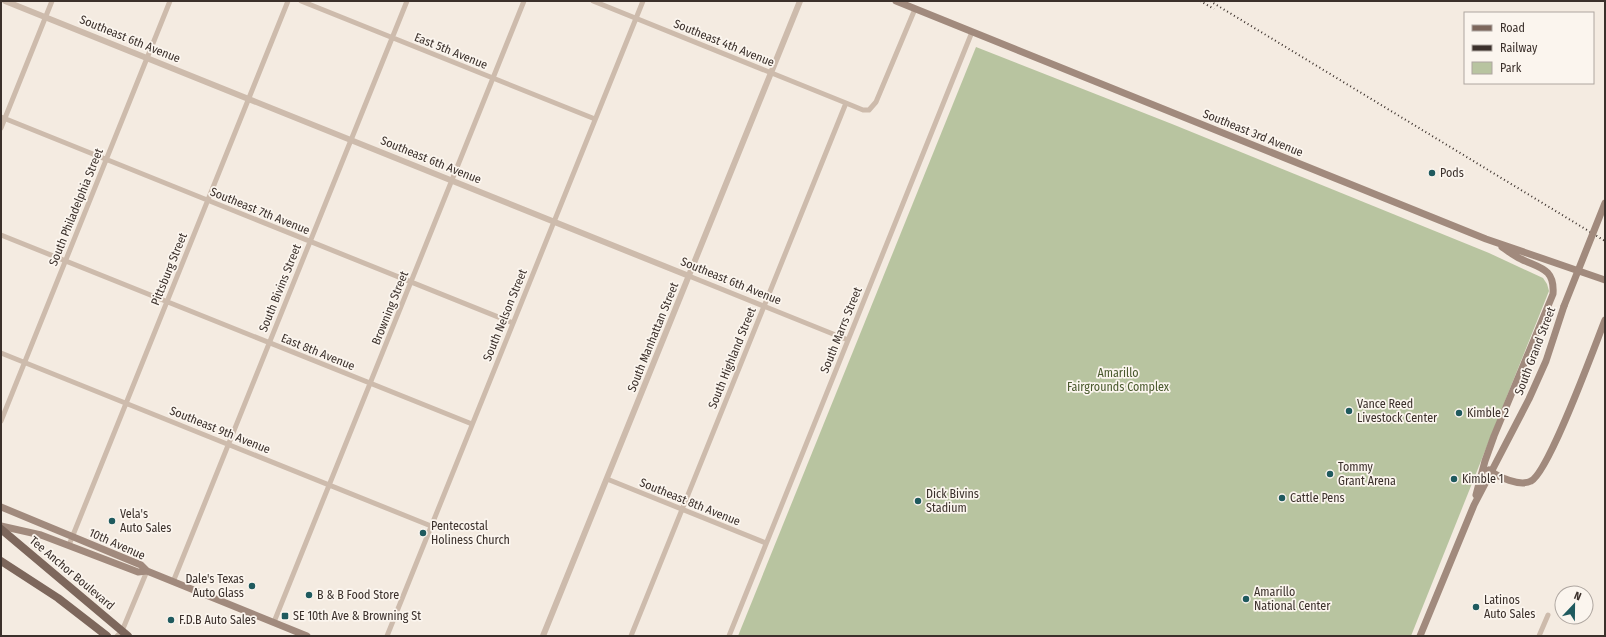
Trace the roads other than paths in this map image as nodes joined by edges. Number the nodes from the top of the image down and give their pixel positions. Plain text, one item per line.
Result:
1 (6, 1) edge
2 (52, 1) edge
3 (170, 1) edge
4 (288, 1) edge
5 (301, 1) edge
6 (407, 1) edge
7 (524, 1) edge
8 (593, 1) edge
9 (643, 1) edge
10 (800, 1) edge
11 (896, 1) edge
12 (915, 9) junction
13 (46, 17) junction
14 (636, 18) junction
15 (972, 32) junction
16 (392, 38) junction
17 (148, 58) junction
18 (771, 72) junction
19 (493, 79) junction
20 (249, 99) junction
21 (846, 103) junction
22 (3, 118) edge
23 (595, 119) junction
24 (1, 128) edge
25 (351, 140) junction
26 (106, 159) junction
27 (452, 180) junction
28 (208, 201) junction
29 (1605, 203) edge
30 (553, 221) junction
31 (1, 235) edge
32 (309, 241) junction
33 (1497, 243) junction
34 (66, 261) junction
35 (689, 276) junction
36 (1605, 280) edge
37 (411, 283) junction
38 (167, 302) junction
39 (764, 306) junction
40 (1605, 320) edge
41 (513, 323) junction
42 (848, 340) junction
43 (269, 343) junction
44 (1, 353) edge
45 (24, 363) junction
46 (370, 384) junction
47 (126, 404) junction
48 (1, 421) edge
49 (472, 424) junction
50 (228, 444) junction
51 (1485, 462) junction
52 (1492, 472) junction
53 (608, 479) junction
54 (329, 485) junction
55 (1474, 505) junction
56 (1, 507) edge
57 (682, 509) junction
58 (431, 526) junction
59 (1, 528) edge
60 (72, 537) junction
61 (766, 543) junction
62 (69, 545) junction
63 (1, 561) edge
64 (147, 571) junction
65 (173, 582) junction
66 (1548, 615) dead end
67 (274, 622) junction
68 (122, 634) edge
69 (302, 635) edge
70 (107, 636) edge
71 (387, 636) edge
72 (543, 636) edge
73 (631, 636) edge
74 (729, 636) edge
75 (1420, 636) edge
76 (1539, 636) edge

1 - 13 street, Southeast 6th Avenue
2 - 13 street
3 - 17 street, South Philadelphia Street
4 - 20 street, Pittsburg Street
5 - 16 street, East 5th Avenue
6 - 16 street, South Bivins Street
7 - 19 street, Browning Street
8 - 14 street, Southeast 4th Avenue
9 - 14 street, South Nelson Street
10 - 18 street, South Manhattan Street
11 - 12 main road, Southeast 3rd Avenue
12 - 15 main road, Southeast 3rd Avenue
12 - 21 street
13 - 17 street, Southeast 6th Avenue
13 - 22 street
14 - 18 street, Southeast 4th Avenue
14 - 23 street, South Nelson Street
15 - 33 main road, Southeast 3rd Avenue
15 - 42 street, South Marrs Street
16 - 19 street, East 5th Avenue
16 - 25 street, South Bivins Street
17 - 20 street, Southeast 6th Avenue
17 - 26 street, South Philadelphia Street
18 - 21 street, Southeast 4th Avenue
18 - 35 street, South Manhattan Street
19 - 23 street, East 5th Avenue
19 - 27 street, Browning Street
20 - 25 street, Southeast 6th Avenue
20 - 28 street, Pittsburg Street
21 - 39 street, South Highland Street
22 - 24 street
22 - 26 street, Southeast 7th Avenue
23 - 30 street, South Nelson Street
25 - 27 street, Southeast 6th Avenue
25 - 32 street, South Bivins Street
26 - 28 street, Southeast 7th Avenue
26 - 34 street, South Philadelphia Street
27 - 30 street, Southeast 6th Avenue
27 - 37 street, Browning Street
28 - 32 street, Southeast 7th Avenue
28 - 38 street, Pittsburg Street
29 - 52 main road, South Grand Street, bridge
30 - 35 street, Southeast 6th Avenue
30 - 41 street, South Nelson Street
31 - 34 street, East 8th Avenue
32 - 37 street, Southeast 7th Avenue
32 - 43 street, South Bivins Street
33 - 36 main road, Southeast 3rd Avenue
33 - 51 main road
34 - 38 street, East 8th Avenue
34 - 45 street, South Philadelphia Street
35 - 39 street, Southeast 6th Avenue
35 - 53 street, South Manhattan Street
37 - 41 street, Southeast 7th Avenue
37 - 46 street, Browning Street
38 - 43 street, East 8th Avenue
38 - 47 street, Pittsburg Street
39 - 42 street, Southeast 6th Avenue
39 - 57 street, South Highland Street
40 - 52 main road
41 - 49 street, South Nelson Street
42 - 61 street, South Marrs Street
43 - 46 street, East 8th Avenue
43 - 50 street, South Bivins Street
44 - 45 street, Southeast 9th Avenue
45 - 47 street, Southeast 9th Avenue
45 - 48 street, South Philadelphia Street
46 - 49 street, East 8th Avenue
46 - 54 street, Browning Street
47 - 50 street, Southeast 9th Avenue
47 - 60 street, Pittsburg Street
49 - 58 street, South Nelson Street
50 - 54 street, Southeast 9th Avenue
50 - 65 street, South Bivins Street
51 - 52 main road
51 - 55 main road
52 - 55 main road, South Grand Street
53 - 57 street, Southeast 8th Avenue
53 - 72 street, South Manhattan Street
54 - 58 street, Southeast 9th Avenue
54 - 67 street, Browning Street
55 - 75 main road, South Grand Street
56 - 60 main road, 10th Avenue
57 - 61 street, Southeast 8th Avenue
57 - 73 street, South Highland Street
58 - 71 street, South Nelson Street
59 - 62 main road, 10th Avenue
59 - 68 main road, Tee Anchor Boulevard
60 - 62 street, Pittsburg Street
60 - 64 main road, 10th Avenue
61 - 74 street, South Marrs Street
62 - 64 main road, 10th Avenue
63 - 70 main road
64 - 65 main road
64 - 68 street
65 - 67 main road
66 - 76 street
67 - 69 main road

